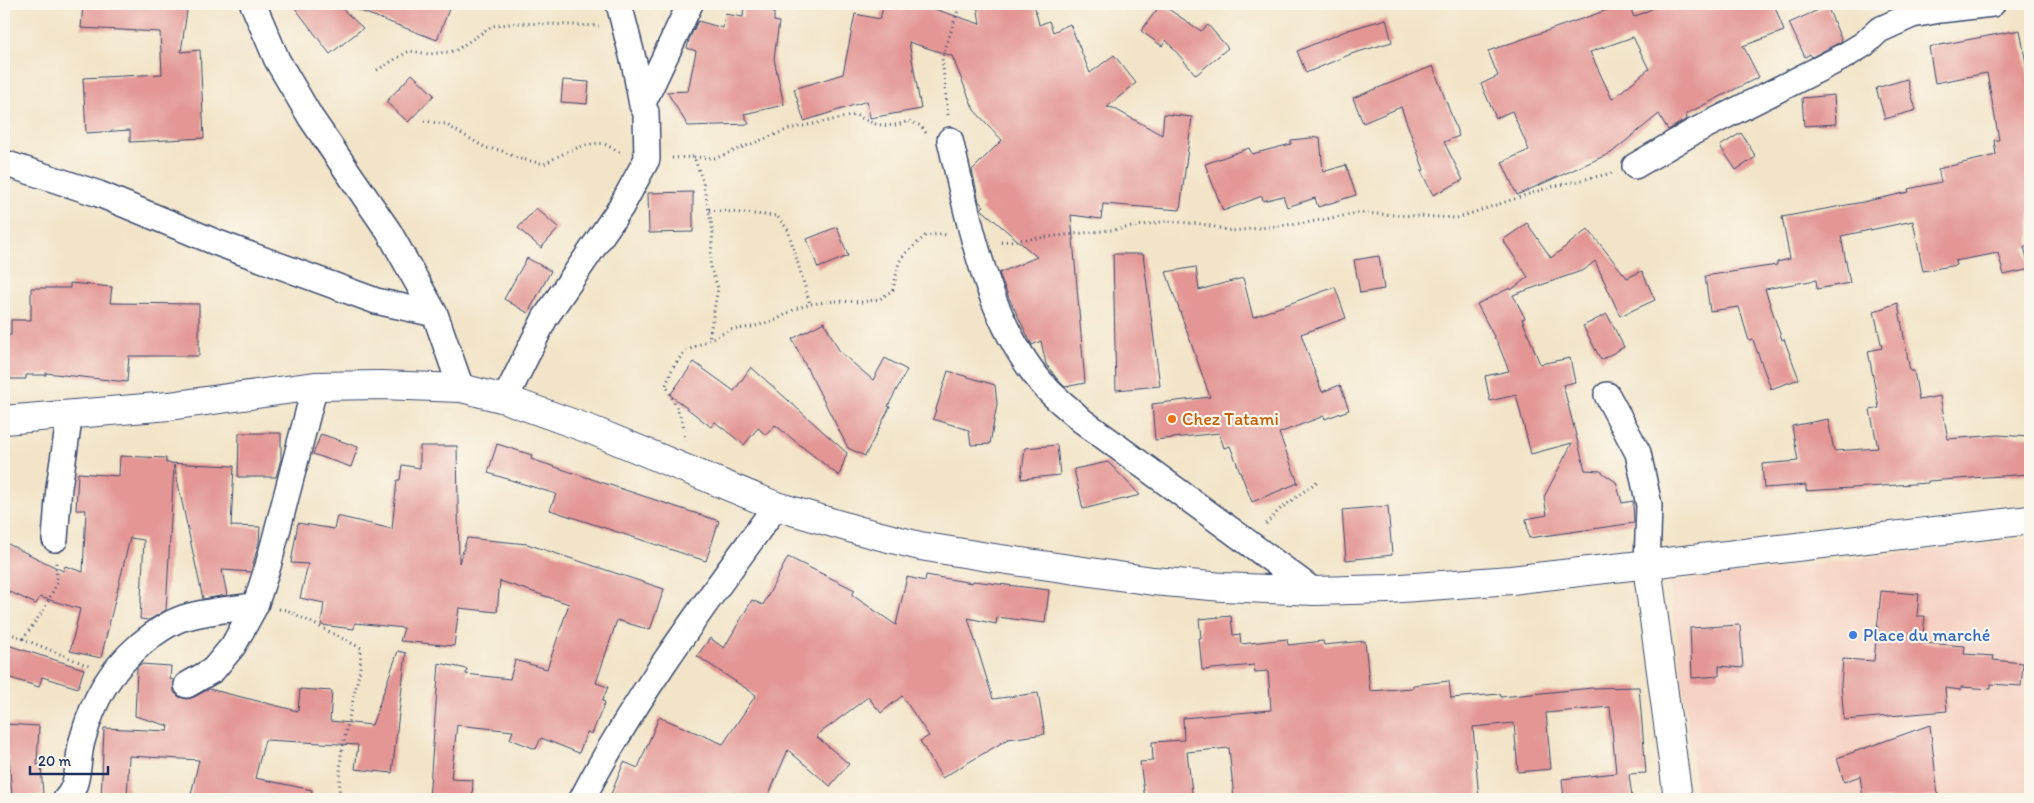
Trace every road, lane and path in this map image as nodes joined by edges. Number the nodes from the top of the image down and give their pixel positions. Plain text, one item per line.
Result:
1 (253, 4) edge
2 (619, 4) edge
3 (690, 4) edge
4 (960, 4) edge
5 (1992, 4) edge
6 (607, 26) dead end
7 (377, 70) dead end
8 (642, 104) junction
9 (424, 121) dead end
10 (950, 140) junction
11 (694, 157) junction
12 (647, 159) junction
13 (4, 163) edge
14 (1635, 166) joint
15 (709, 210) junction
16 (976, 244) junction
17 (810, 304) junction
18 (435, 314) junction
19 (709, 339) junction
20 (315, 386) junction
21 (460, 388) junction
22 (1607, 395) dead end
23 (505, 399) junction
24 (70, 414) junction
25 (4, 420) edge
26 (687, 469) junction
27 (1318, 481) dead end
28 (776, 506) junction
29 (2030, 520) edge
30 (55, 539) joint
31 (1248, 543) junction
32 (1647, 566) junction
33 (1314, 591) junction
34 (255, 606) junction
35 (4, 631) edge
36 (22, 639) junction
37 (112, 674) junction
38 (187, 684) dead end
39 (66, 799) edge
40 (339, 799) edge
41 (582, 799) edge
42 (1678, 799) edge

1 - 18 street
2 - 8 street
3 - 8 street
4 - 10 path
5 - 14 street
6 - 7 path
8 - 12 street
9 - 12 path
10 - 11 path
10 - 16 street
11 - 12 path
11 - 15 path
12 - 23 street
13 - 18 street
14 - 16 path
15 - 17 path
15 - 19 path
16 - 17 path
16 - 31 street
17 - 19 path
18 - 21 street
19 - 26 path
20 - 21 main road
20 - 24 main road
20 - 34 street
21 - 23 main road
22 - 32 street
23 - 26 main road
24 - 25 main road
24 - 30 street
26 - 28 main road
27 - 31 path
28 - 33 main road
28 - 41 street
29 - 32 main road
30 - 36 path
31 - 33 street
32 - 33 main road
32 - 42 main road
34 - 37 street
34 - 38 street
34 - 40 path
35 - 36 path
36 - 37 path
37 - 39 street

